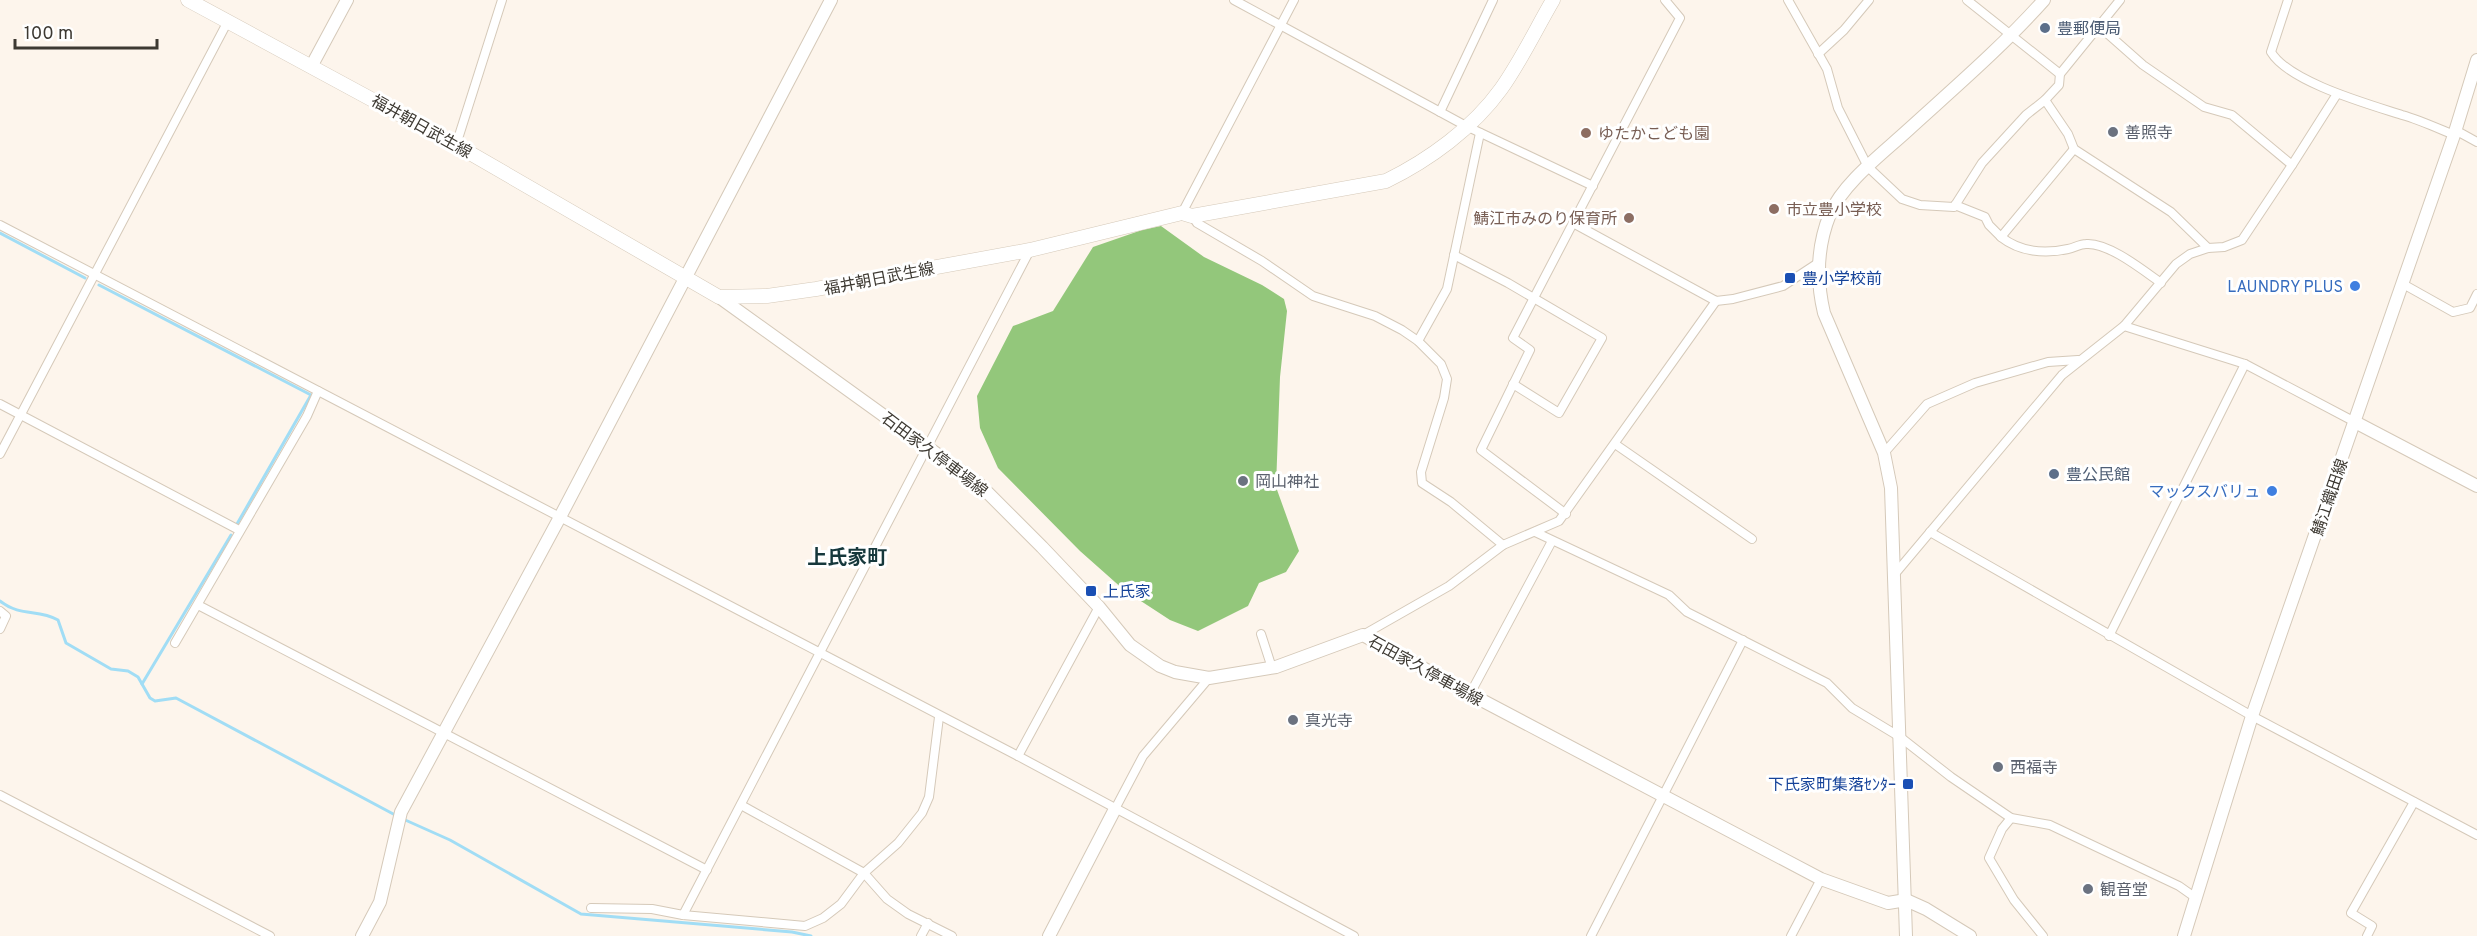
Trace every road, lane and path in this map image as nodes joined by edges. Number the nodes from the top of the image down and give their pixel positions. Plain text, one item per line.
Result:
1 (188, 0) edge
2 (347, 0) edge
3 (502, 0) edge
4 (831, 0) edge
5 (1233, 0) edge
6 (1294, 0) edge
7 (1493, 0) edge
8 (1553, 0) edge
9 (1665, 0) edge
10 (1788, 0) edge
11 (1869, 0) edge
12 (1967, 0) edge
13 (2044, 0) edge
14 (2120, 0) edge
15 (2288, 0) edge
16 (228, 21) junction
17 (1281, 25) junction
18 (2100, 27) junction
19 (2011, 37) junction
20 (1818, 54) junction
21 (2477, 60) edge
22 (312, 65) junction
23 (2060, 74) junction
24 (2337, 94) junction
25 (2045, 99) junction
26 (1440, 112) junction
27 (1466, 126) junction
28 (1480, 133) junction
29 (2454, 135) junction
30 (2477, 142) edge
31 (456, 145) junction
32 (2074, 149) junction
33 (2292, 165) junction
34 (1868, 167) junction
35 (1593, 186) junction
36 (1955, 205) junction
37 (1187, 215) junction
38 (1573, 223) junction
39 (0, 225) edge
40 (2001, 237) junction
41 (2208, 248) junction
42 (1030, 250) junction
43 (1454, 255) junction
44 (1818, 263) junction
45 (95, 274) junction
46 (685, 279) junction
47 (2161, 283) junction
48 (2403, 284) junction
49 (2477, 294) edge
50 (719, 297) junction
51 (1534, 298) junction
52 (1716, 301) junction
53 (2124, 326) junction
54 (1418, 341) junction
55 (2082, 359) junction
56 (2245, 364) junction
57 (1514, 384) junction
58 (318, 391) junction
59 (0, 404) edge
60 (21, 415) junction
61 (2355, 422) junction
62 (1615, 444) junction
63 (928, 447) junction
64 (1884, 453) junction
65 (0, 454) edge
66 (2477, 486) edge
67 (1566, 514) junction
68 (560, 517) junction
69 (239, 530) junction
70 (1535, 532) junction
71 (1930, 532) junction
72 (1752, 539) dead end
73 (1552, 541) junction
74 (1503, 545) junction
75 (1894, 574) junction
76 (198, 604) junction
77 (1099, 607) junction
78 (0, 611) edge
79 (0, 629) edge
80 (1261, 634) dead end
81 (1363, 635) junction
82 (2109, 636) junction
83 (1743, 640) junction
84 (175, 643) dead end
85 (820, 653) junction
86 (1272, 668) junction
87 (1209, 678) junction
88 (1470, 694) junction
89 (2252, 716) junction
90 (939, 717) junction
91 (446, 733) junction
92 (1900, 737) junction
93 (1018, 756) junction
94 (0, 795) edge
95 (1665, 796) junction
96 (2414, 802) junction
97 (741, 805) junction
98 (1115, 809) junction
99 (2011, 818) junction
100 (2477, 835) edge
101 (707, 870) junction
102 (864, 873) junction
103 (1821, 879) junction
104 (2196, 898) junction
105 (1906, 900) junction
106 (591, 908) dead end
107 (683, 915) junction
108 (928, 924) junction
109 (803, 931) edge
110 (270, 936) edge
111 (362, 936) edge
112 (921, 936) edge
113 (952, 936) edge
114 (1049, 936) edge
115 (1354, 936) edge
116 (1591, 936) edge
117 (1791, 936) edge
118 (1906, 936) edge
119 (1970, 936) edge
120 (2043, 936) edge
121 (2184, 936) edge
122 (2367, 936) edge

1 - 16 main road, 福井朝日武生線
2 - 22 street
3 - 31 street
4 - 46 street
5 - 17 street
6 - 17 street
7 - 26 street
8 - 27 main road, 福井朝日武生線
9 - 35 street
10 - 20 street
11 - 20 street
12 - 19 street
13 - 19 street
14 - 18 street
15 - 24 street
16 - 22 main road, 福井朝日武生線
16 - 45 street
17 - 26 street
17 - 37 street
18 - 23 street
18 - 33 street
19 - 23 street
19 - 34 street
20 - 34 street
21 - 29 street, 鯖江織田線
22 - 31 main road, 福井朝日武生線
23 - 25 street
24 - 29 street
24 - 33 street
25 - 32 street
25 - 36 street
26 - 27 street
27 - 28 street
27 - 37 main road, 福井朝日武生線
28 - 35 street
28 - 43 street
29 - 30 street
29 - 48 street, 鯖江織田線
31 - 46 main road, 福井朝日武生線
32 - 40 street
32 - 41 street
33 - 41 street
34 - 36 street
34 - 44 street
35 - 38 street
36 - 40 street
37 - 42 main road, 福井朝日武生線
37 - 54 street
38 - 51 street
38 - 52 street
39 - 45 street
40 - 47 street
41 - 47 street
42 - 50 main road, 福井朝日武生線
42 - 63 street
43 - 51 street
43 - 54 street
44 - 52 street
44 - 64 street
45 - 58 street
45 - 60 street
46 - 50 main road, 福井朝日武生線
46 - 68 street
47 - 53 street
48 - 49 street
48 - 61 street, 鯖江織田線
50 - 63 street, 石田家久停車場線
51 - 57 street
51 - 57 street
52 - 62 street
53 - 55 street
53 - 56 street
54 - 74 street
55 - 64 street
55 - 71 street
56 - 61 street
56 - 82 street
57 - 67 street
58 - 68 street
58 - 69 street
59 - 60 street
60 - 65 street
60 - 69 street
61 - 66 street
61 - 89 street, 鯖江織田線
62 - 67 street
62 - 72 street
63 - 77 street, 石田家久停車場線
63 - 85 street
64 - 75 street
67 - 70 street
68 - 85 street
68 - 91 street
69 - 76 street
70 - 73 street
70 - 74 street
71 - 75 street
71 - 82 street
73 - 83 street
73 - 88 street
74 - 81 street
75 - 92 street
76 - 84 street
76 - 91 street
77 - 87 street, 石田家久停車場線
77 - 93 street
78 - 79 street
80 - 86 street
81 - 86 street, 石田家久停車場線
81 - 88 street, 石田家久停車場線
82 - 89 street
83 - 92 street
83 - 95 street
85 - 90 street
85 - 97 street
86 - 87 street, 石田家久停車場線
87 - 98 street
88 - 95 street, 石田家久停車場線
89 - 96 street
89 - 104 street, 鯖江織田線
90 - 93 street
90 - 102 street
91 - 101 street
91 - 111 street
92 - 99 street
92 - 105 street
93 - 98 street
94 - 110 street
95 - 103 street, 石田家久停車場線
95 - 116 street
96 - 100 street
96 - 122 street
97 - 101 street
97 - 102 street
98 - 114 street
98 - 115 street
99 - 104 street
99 - 120 street
101 - 107 street
102 - 108 street
102 - 109 street
103 - 105 street, 石田家久停車場線
103 - 117 street
104 - 121 street, 鯖江織田線
105 - 118 street
105 - 119 street, 石田家久停車場線
106 - 107 street
107 - 109 street
108 - 112 street
108 - 113 street

